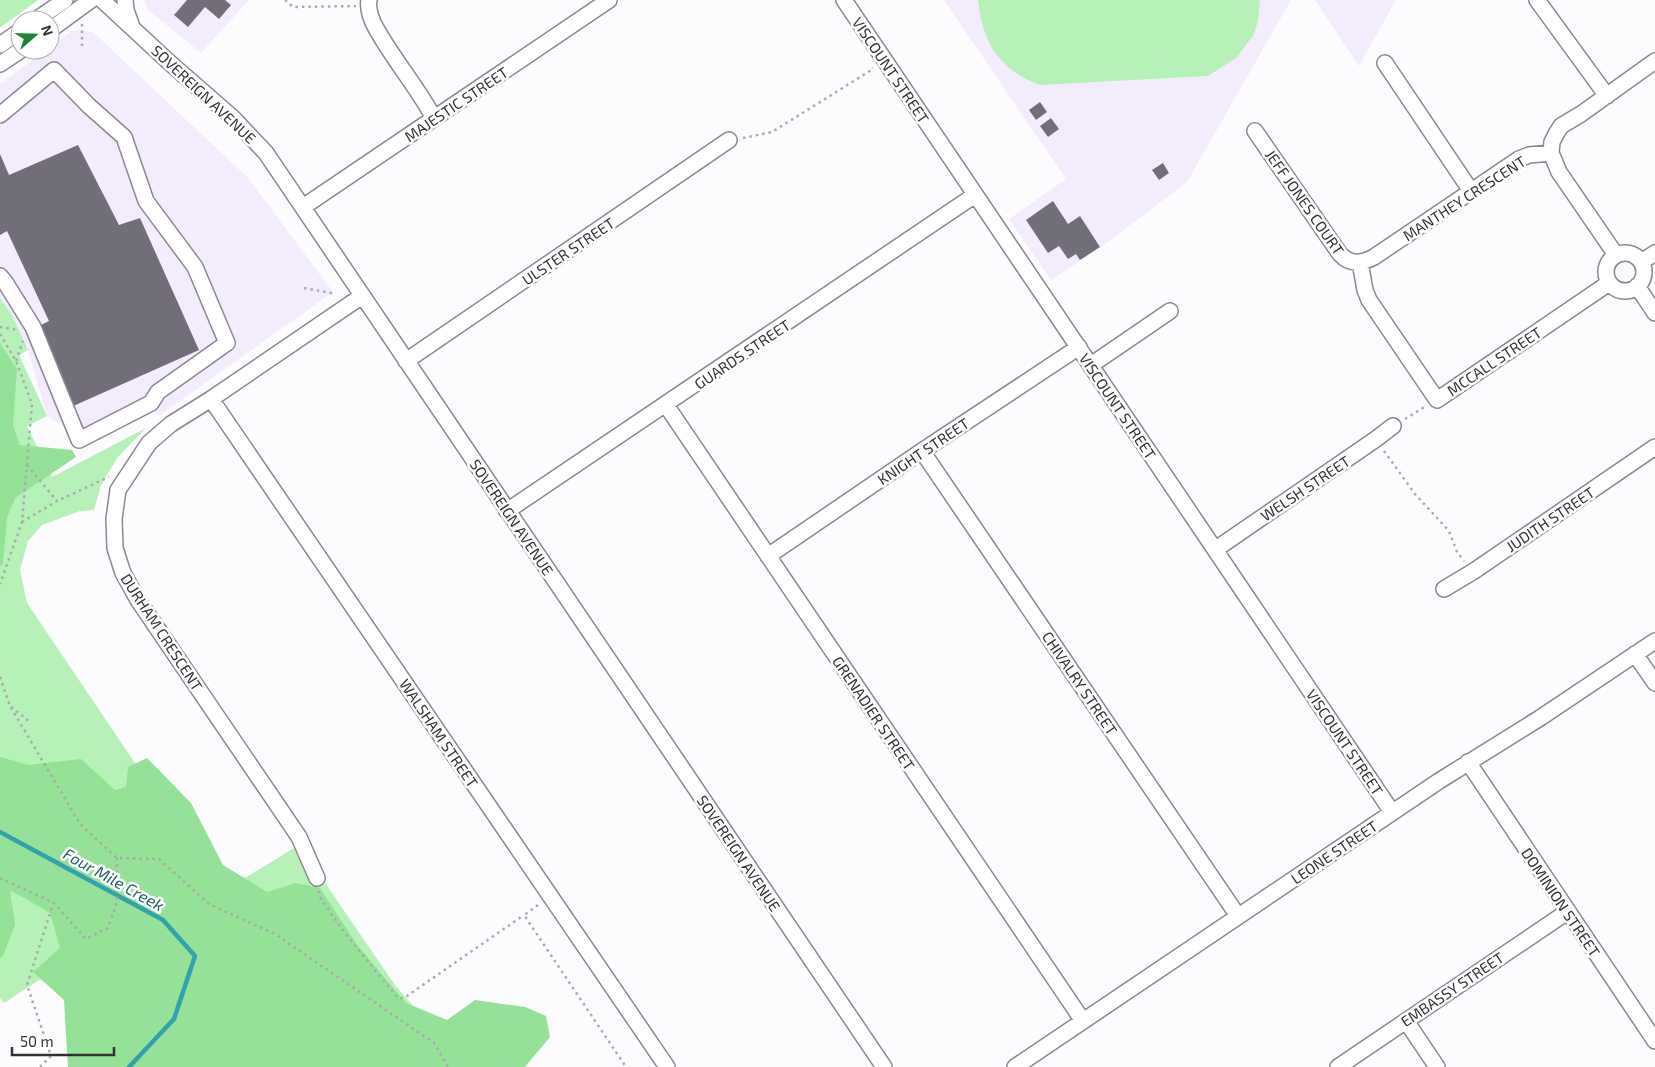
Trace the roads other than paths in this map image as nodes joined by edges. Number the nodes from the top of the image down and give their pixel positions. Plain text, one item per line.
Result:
1 (65, 0) edge
2 (91, 0) edge
3 (102, 0) edge
4 (125, 0) edge
5 (609, 0) edge
6 (844, 0) edge
7 (1537, 0) edge
8 (368, 3) edge
9 (50, 10) edge
10 (60, 23) edge
11 (132, 29) junction
12 (1655, 61) edge
13 (1385, 63) dead end
14 (1607, 96) junction
15 (0, 115) edge
16 (434, 118) junction
17 (1256, 131) dead end
18 (729, 140) road end
19 (1551, 153) junction
20 (1471, 190) junction
21 (975, 195) junction
22 (303, 207) junction
23 (1655, 253) edge
24 (1616, 255) junction
25 (1360, 262) junction
26 (1641, 262) junction
27 (0, 276) edge
28 (1609, 282) junction
29 (1637, 286) junction
30 (362, 296) junction
31 (1170, 311) dead end
32 (1655, 313) edge
33 (1079, 347) junction
34 (406, 361) junction
35 (1091, 365) junction
36 (211, 399) junction
37 (666, 405) junction
38 (1393, 426) road end
39 (1655, 447) edge
40 (922, 450) junction
41 (507, 511) junction
42 (1216, 549) junction
43 (768, 556) junction
44 (1444, 589) dead end
45 (1655, 641) edge
46 (1635, 654) junction
47 (1655, 683) edge
48 (1468, 762) junction
49 (1392, 812) junction
50 (317, 878) road end
51 (1567, 912) junction
52 (1238, 916) junction
53 (1083, 1021) junction
54 (1406, 1021) junction
55 (1655, 1041) edge
56 (668, 1067) edge
57 (884, 1067) edge
58 (1015, 1067) edge
59 (1338, 1067) edge
60 (1437, 1067) edge

1 - 9 street
2 - 10 street
3 - 11 street, SOVEREIGN AVENUE
4 - 11 street
5 - 16 street, MAJESTIC STREET
6 - 21 street, VISCOUNT STREET
7 - 14 street
8 - 16 street
11 - 22 street, SOVEREIGN AVENUE
12 - 14 street
13 - 20 street
14 - 19 street
15 - 27 street
16 - 22 street, MAJESTIC STREET
17 - 25 street, JEFF JONES COURT
18 - 34 street, ULSTER STREET
19 - 20 street, MANTHEY CRESCENT
19 - 24 street
20 - 25 street, MANTHEY CRESCENT
21 - 33 street, VISCOUNT STREET
21 - 37 street, GUARDS STREET
22 - 30 street, SOVEREIGN AVENUE
23 - 26 street
24 - 26 street
24 - 28 street
25 - 28 street, MCCALL STREET
26 - 29 street
28 - 29 street
29 - 32 street
30 - 34 street, SOVEREIGN AVENUE
30 - 36 street, DURHAM CRESCENT
31 - 35 street
33 - 35 street, VISCOUNT STREET
33 - 40 street, KNIGHT STREET
34 - 41 street, SOVEREIGN AVENUE
35 - 42 street, VISCOUNT STREET
36 - 50 street, DURHAM CRESCENT
36 - 56 street, WALSHAM STREET
37 - 41 street, GUARDS STREET
37 - 43 street, GRENADIER STREET
38 - 42 street, WELSH STREET
39 - 44 street, JUDITH STREET
40 - 43 street, KNIGHT STREET
40 - 52 street, CHIVALRY STREET
41 - 57 street, SOVEREIGN AVENUE
42 - 49 street, VISCOUNT STREET
43 - 53 street, GRENADIER STREET
45 - 46 street, LEONE STREET
46 - 47 street
46 - 48 street, LEONE STREET
48 - 49 street, LEONE STREET
48 - 51 street, DOMINION STREET
49 - 52 street, LEONE STREET
51 - 54 street, EMBASSY STREET
51 - 55 street, DOMINION STREET
52 - 53 street, LEONE STREET
53 - 58 street, LEONE STREET
54 - 59 street, EMBASSY STREET
54 - 60 street

